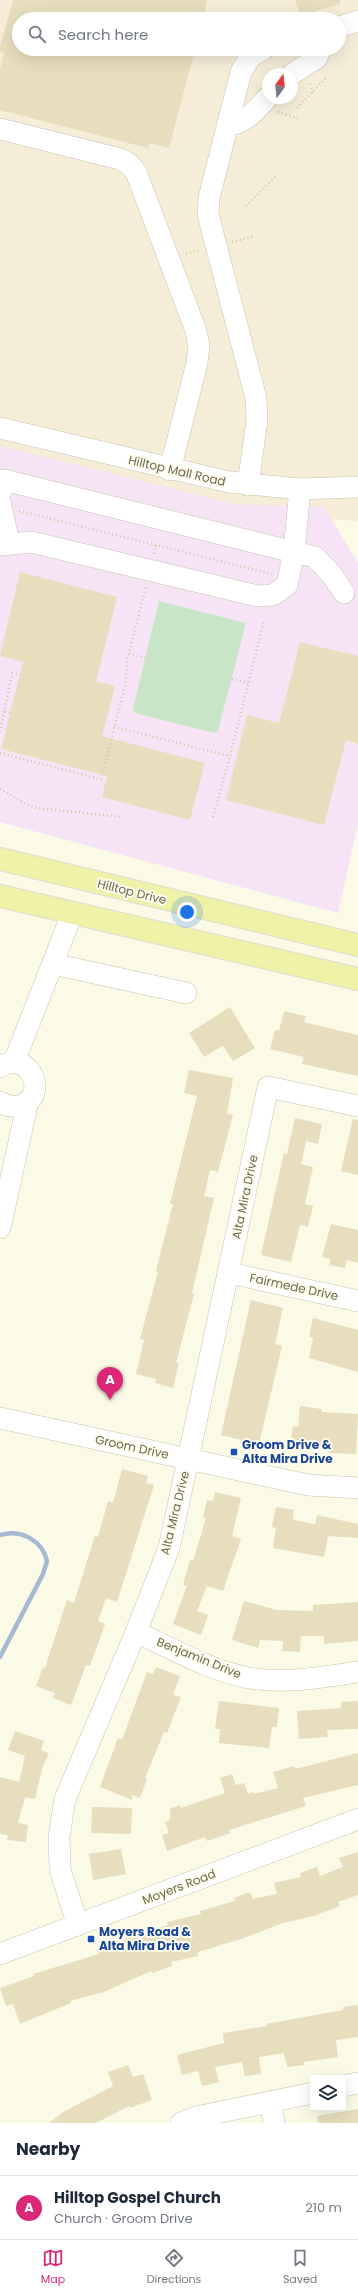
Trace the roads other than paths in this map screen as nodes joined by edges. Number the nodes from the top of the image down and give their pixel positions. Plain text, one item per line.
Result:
1 (358, 21) edge
2 (346, 25) edge
3 (252, 56) edge
4 (318, 56) edge
5 (298, 70) edge
6 (269, 104) edge
7 (227, 125) junction
8 (0, 129) edge
9 (0, 428) edge
10 (170, 470) junction
11 (248, 485) junction
12 (358, 487) edge
13 (300, 489) junction
14 (4, 502) edge
15 (4, 544) edge
16 (294, 552) junction
17 (344, 593) dead end
18 (0, 859) edge
19 (0, 896) edge
20 (72, 914) junction
21 (358, 945) edge
22 (54, 964) junction
23 (358, 979) edge
24 (186, 993) dead end
25 (7, 1065) edge
26 (28, 1101) junction
27 (0, 1102) edge
28 (358, 1106) edge
29 (0, 1228) edge
30 (229, 1273) junction
31 (358, 1300) edge
32 (0, 1418) edge
33 (189, 1459) junction
34 (358, 1488) edge
35 (136, 1632) junction
36 (358, 1672) edge
37 (358, 1819) edge
38 (78, 1925) junction
39 (0, 1954) edge
40 (358, 2083) edge
41 (346, 2085) edge
42 (310, 2094) edge
43 (270, 2102) junction
44 (181, 2123) edge
45 (274, 2123) edge

1 - 2 street
3 - 7 street
4 - 5 street
6 - 7 street
7 - 11 street
8 - 10 street
9 - 10 street, Hilltop Mall Road
10 - 11 street, Hilltop Mall Road
11 - 13 street, Hilltop Mall Road
12 - 13 street, Hilltop Mall Road
13 - 16 street
14 - 15 street
14 - 16 street
15 - 16 street
16 - 17 street
18 - 21 main road, Hilltop Drive
19 - 20 main road
20 - 22 street
20 - 23 main road
22 - 24 street
22 - 25 street
25 - 26 street
26 - 27 street
26 - 29 street
28 - 30 street, Alta Mira Drive
30 - 31 street, Fairmede Drive
30 - 33 street, Alta Mira Drive
32 - 33 street, Groom Drive
33 - 34 street, Groom Drive
33 - 35 street, Alta Mira Drive
35 - 36 street, Benjamin Drive
35 - 38 street, Alta Mira Drive
37 - 38 street, Moyers Road
38 - 39 street, Moyers Road
40 - 41 street
42 - 43 street
43 - 44 street
43 - 45 street

